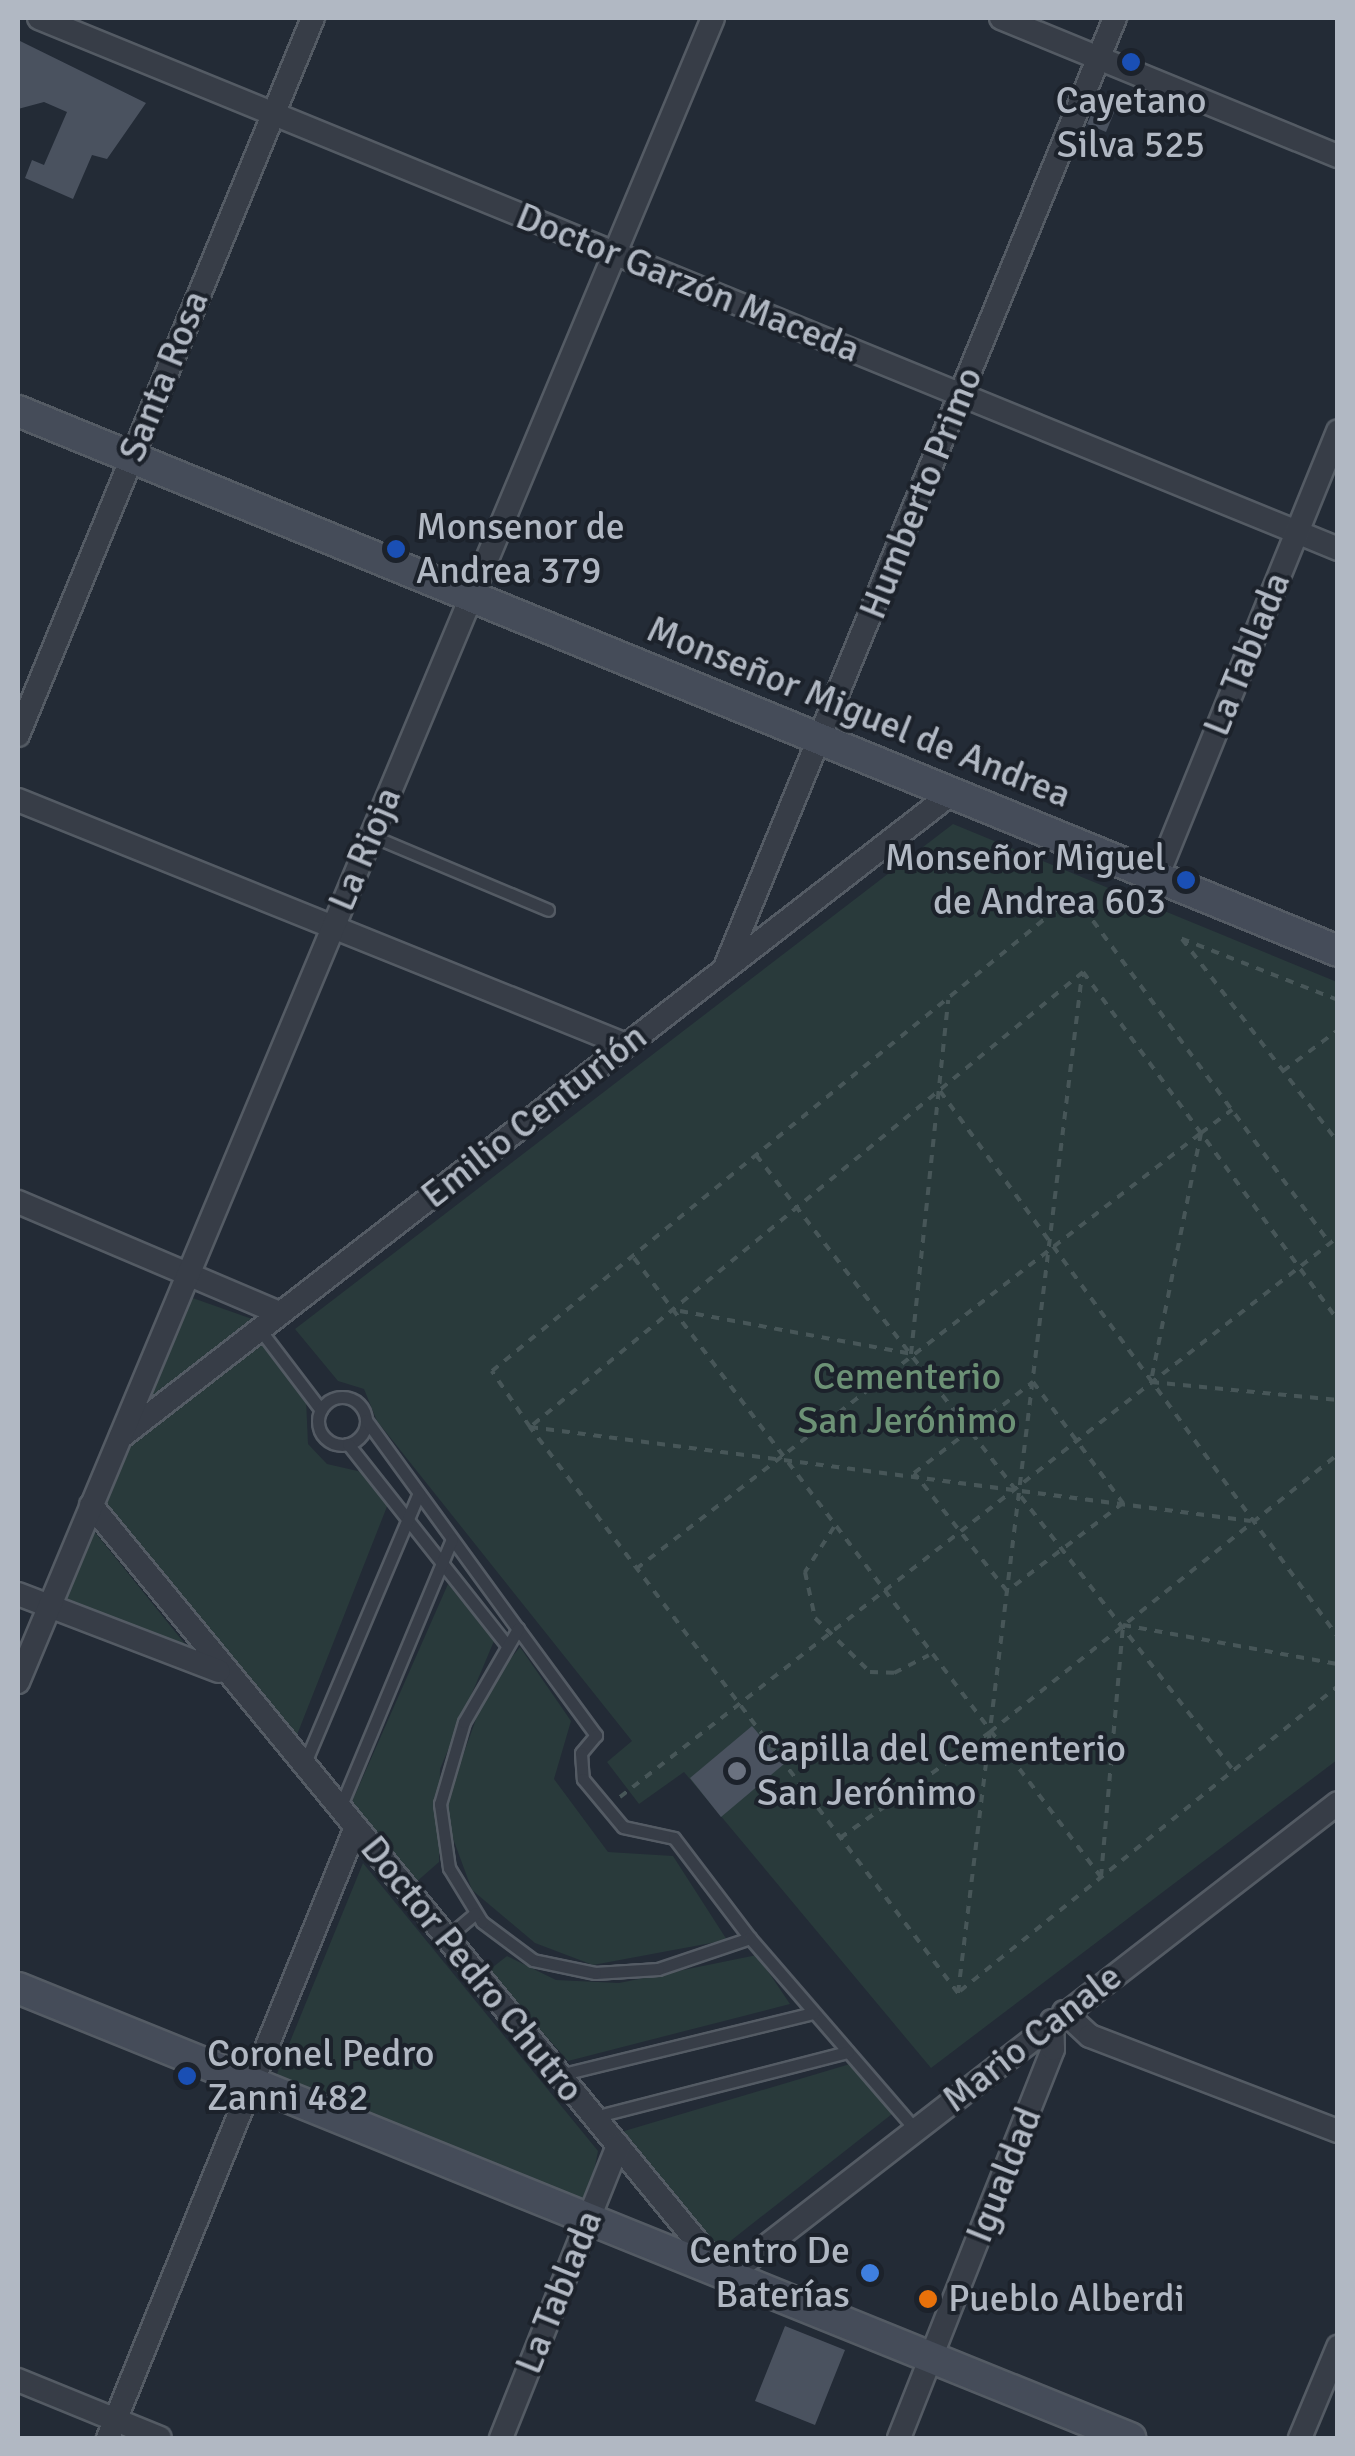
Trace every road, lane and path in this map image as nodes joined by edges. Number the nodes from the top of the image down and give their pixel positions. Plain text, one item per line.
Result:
1 (39, 18) edge
2 (313, 18) edge
3 (713, 18) edge
4 (1001, 18) edge
5 (1115, 18) edge
6 (1099, 58) junction
7 (274, 113) junction
8 (1338, 156) edge
9 (617, 254) junction
10 (961, 395) junction
11 (18, 411) edge
12 (1338, 431) edge
13 (131, 458) junction
14 (1296, 532) junction
15 (1338, 549) edge
16 (470, 597) junction
17 (18, 735) edge
18 (821, 740) junction
19 (952, 794) junction
20 (18, 800) edge
21 (370, 835) junction
22 (1156, 877) junction
23 (548, 910) dead end
24 (332, 927) junction
25 (1338, 951) edge
26 (725, 968) junction
27 (1083, 972) junction
28 (949, 998) junction
29 (1338, 1000) edge
30 (1338, 1030) edge
31 (626, 1045) junction
32 (1283, 1070) junction
33 (939, 1090) junction
34 (1232, 1110) junction
35 (1200, 1133) junction
36 (1338, 1142) edge
37 (756, 1155) junction
38 (18, 1202) edge
39 (798, 1209) junction
40 (1338, 1237) edge
41 (1330, 1243) junction
42 (1051, 1244) junction
43 (632, 1257) junction
44 (1299, 1267) junction
45 (187, 1273) junction
46 (677, 1310) junction
47 (279, 1313) junction
48 (1338, 1320) edge
49 (261, 1331) junction
50 (911, 1354) junction
51 (1032, 1382) junction
52 (1150, 1382) junction
53 (1338, 1400) edge
54 (321, 1410) junction
55 (366, 1420) junction
56 (530, 1427) junction
57 (971, 1428) junction
58 (118, 1440) junction
59 (1076, 1440) junction
60 (348, 1444) junction
61 (1338, 1454) edge
62 (782, 1456) junction
63 (914, 1473) junction
64 (1020, 1490) junction
65 (419, 1492) junction
66 (1123, 1503) junction
67 (91, 1505) junction
68 (408, 1521) junction
69 (1252, 1521) junction
70 (834, 1527) junction
71 (962, 1534) junction
72 (452, 1538) junction
73 (1063, 1548) junction
74 (444, 1566) junction
75 (636, 1569) junction
76 (1007, 1590) junction
77 (18, 1594) edge
78 (884, 1595) junction
79 (48, 1607) junction
80 (1123, 1625) junction
81 (518, 1629) junction
82 (829, 1637) junction
83 (1338, 1637) edge
84 (506, 1644) junction
85 (928, 1655) junction
86 (1338, 1664) edge
87 (219, 1671) junction
88 (18, 1682) edge
89 (1338, 1686) edge
90 (738, 1706) junction
91 (990, 1732) junction
92 (304, 1764) junction
93 (1233, 1770) junction
94 (1338, 1803) edge
95 (340, 1808) junction
96 (605, 1808) junction
97 (356, 1828) junction
98 (840, 1838) junction
99 (1100, 1877) junction
100 (476, 1914) junction
101 (446, 1938) junction
102 (750, 1938) junction
103 (18, 1988) edge
104 (958, 1993) junction
105 (814, 2013) junction
106 (1058, 2016) junction
107 (848, 2052) junction
108 (559, 2076) junction
109 (252, 2082) junction
110 (594, 2117) junction
111 (915, 2129) junction
112 (1338, 2131) edge
113 (618, 2146) junction
114 (588, 2218) junction
115 (725, 2274) junction
116 (1338, 2347) edge
117 (932, 2358) junction
118 (18, 2380) edge
119 (112, 2430) edge
120 (160, 2438) edge
121 (500, 2438) edge
122 (899, 2438) edge
123 (1130, 2438) edge
124 (1300, 2438) edge

1 - 7 street, Doctor Garzón Maceda
2 - 7 street, Santa Rosa
3 - 9 street, La Rioja
4 - 6 street
5 - 6 street, Humberto Primo
6 - 8 street
6 - 10 street, Humberto Primo
7 - 9 street, Doctor Garzón Maceda
7 - 13 street, Santa Rosa
9 - 10 street, Doctor Garzón Maceda
9 - 16 street, La Rioja
10 - 14 street, Doctor Garzón Maceda
10 - 18 street, Humberto Primo
11 - 13 main road, Monseñor Miguel de Andrea
12 - 14 street, La Tablada
13 - 16 main road, Monseñor Miguel de Andrea
13 - 17 street, Santa Rosa
14 - 15 street, Doctor Garzón Maceda
14 - 22 street, La Tablada
16 - 18 main road, Monseñor Miguel de Andrea
16 - 21 street, La Rioja
18 - 19 main road, Monseñor Miguel de Andrea
18 - 26 street, Humberto Primo
19 - 22 main road, Monseñor Miguel de Andrea
19 - 26 street, Emilio Centurión
20 - 24 street
21 - 23 lane
21 - 24 street, La Rioja
22 - 25 main road, Monseñor Miguel de Andrea
24 - 31 street
24 - 45 street, La Rioja
26 - 31 street, Emilio Centurión
27 - 33 path
27 - 35 path
27 - 42 path
28 - 33 path
28 - 34 path
28 - 37 path
29 - 32 path
30 - 32 path
31 - 47 street, Emilio Centurión
32 - 36 path
33 - 39 path
33 - 42 path
33 - 50 path
34 - 35 path
34 - 41 path
35 - 42 path
35 - 44 path
35 - 52 path
37 - 39 path
37 - 43 path
38 - 45 street
39 - 46 path
39 - 50 path
40 - 41 path
41 - 44 path
42 - 50 path
42 - 51 path
42 - 52 path
43 - 46 path
43 - 56 path
44 - 48 path
44 - 52 path
45 - 47 street
45 - 58 street, La Rioja
46 - 50 path
46 - 56 path
46 - 62 path
47 - 49 street, Emilio Centurión
49 - 54 lane
49 - 58 street, Emilio Centurión
50 - 57 path
50 - 62 path
51 - 57 path
51 - 59 path
51 - 64 path
52 - 53 path
52 - 59 path
52 - 69 path
54 - 55 lane
54 - 60 lane
55 - 60 lane
55 - 65 lane
56 - 62 path
56 - 75 path
57 - 63 path
57 - 64 path
58 - 67 street, La Rioja
59 - 64 path
59 - 66 path
60 - 68 lane
61 - 69 path
62 - 63 path
62 - 70 path
62 - 75 path
63 - 64 path
63 - 71 path
64 - 66 path
64 - 71 path
64 - 73 path
64 - 76 path
65 - 68 lane
65 - 72 lane
66 - 69 path
66 - 73 path
67 - 79 street, La Rioja
67 - 87 street, Doctor Pedro Chutro
68 - 74 lane
68 - 92 lane
69 - 80 path
69 - 83 path
70 - 78 path
70 - 82 path
71 - 76 path
71 - 78 path
72 - 74 lane
72 - 81 lane
73 - 76 path
73 - 80 path
74 - 84 lane
74 - 95 lane
75 - 90 path
76 - 91 path
77 - 79 street, Doctor Pedro Chutro
78 - 82 path
78 - 85 path
79 - 87 street, Doctor Pedro Chutro
79 - 88 street, La Rioja
80 - 86 path
80 - 91 path
80 - 93 path
80 - 99 path
81 - 84 lane
81 - 96 lane
82 - 85 path
82 - 90 path
84 - 100 lane
85 - 91 path
87 - 92 street, Doctor Pedro Chutro
89 - 93 path
90 - 96 path
90 - 98 path
91 - 98 path
91 - 99 path
91 - 104 path
92 - 95 street, Doctor Pedro Chutro
93 - 99 path
94 - 106 street, Mario Canale
95 - 97 street, Doctor Pedro Chutro
96 - 102 lane
97 - 101 street, Doctor Pedro Chutro
97 - 109 street
98 - 104 path
99 - 104 path
100 - 101 lane
100 - 102 lane
101 - 108 street, Doctor Pedro Chutro
102 - 105 lane
103 - 109 main road
105 - 107 lane
105 - 108 lane
106 - 111 street, Mario Canale
106 - 112 street
106 - 117 street, Igualdad
107 - 110 lane
107 - 111 lane
108 - 110 street, Doctor Pedro Chutro
109 - 114 main road
109 - 119 street
110 - 113 street, Doctor Pedro Chutro
111 - 115 street, Mario Canale
113 - 114 street, La Tablada
113 - 115 street, Doctor Pedro Chutro
114 - 115 main road
114 - 121 street, La Tablada
115 - 117 main road
116 - 124 street
117 - 122 street, Igualdad
117 - 123 main road
118 - 119 street
119 - 120 street

